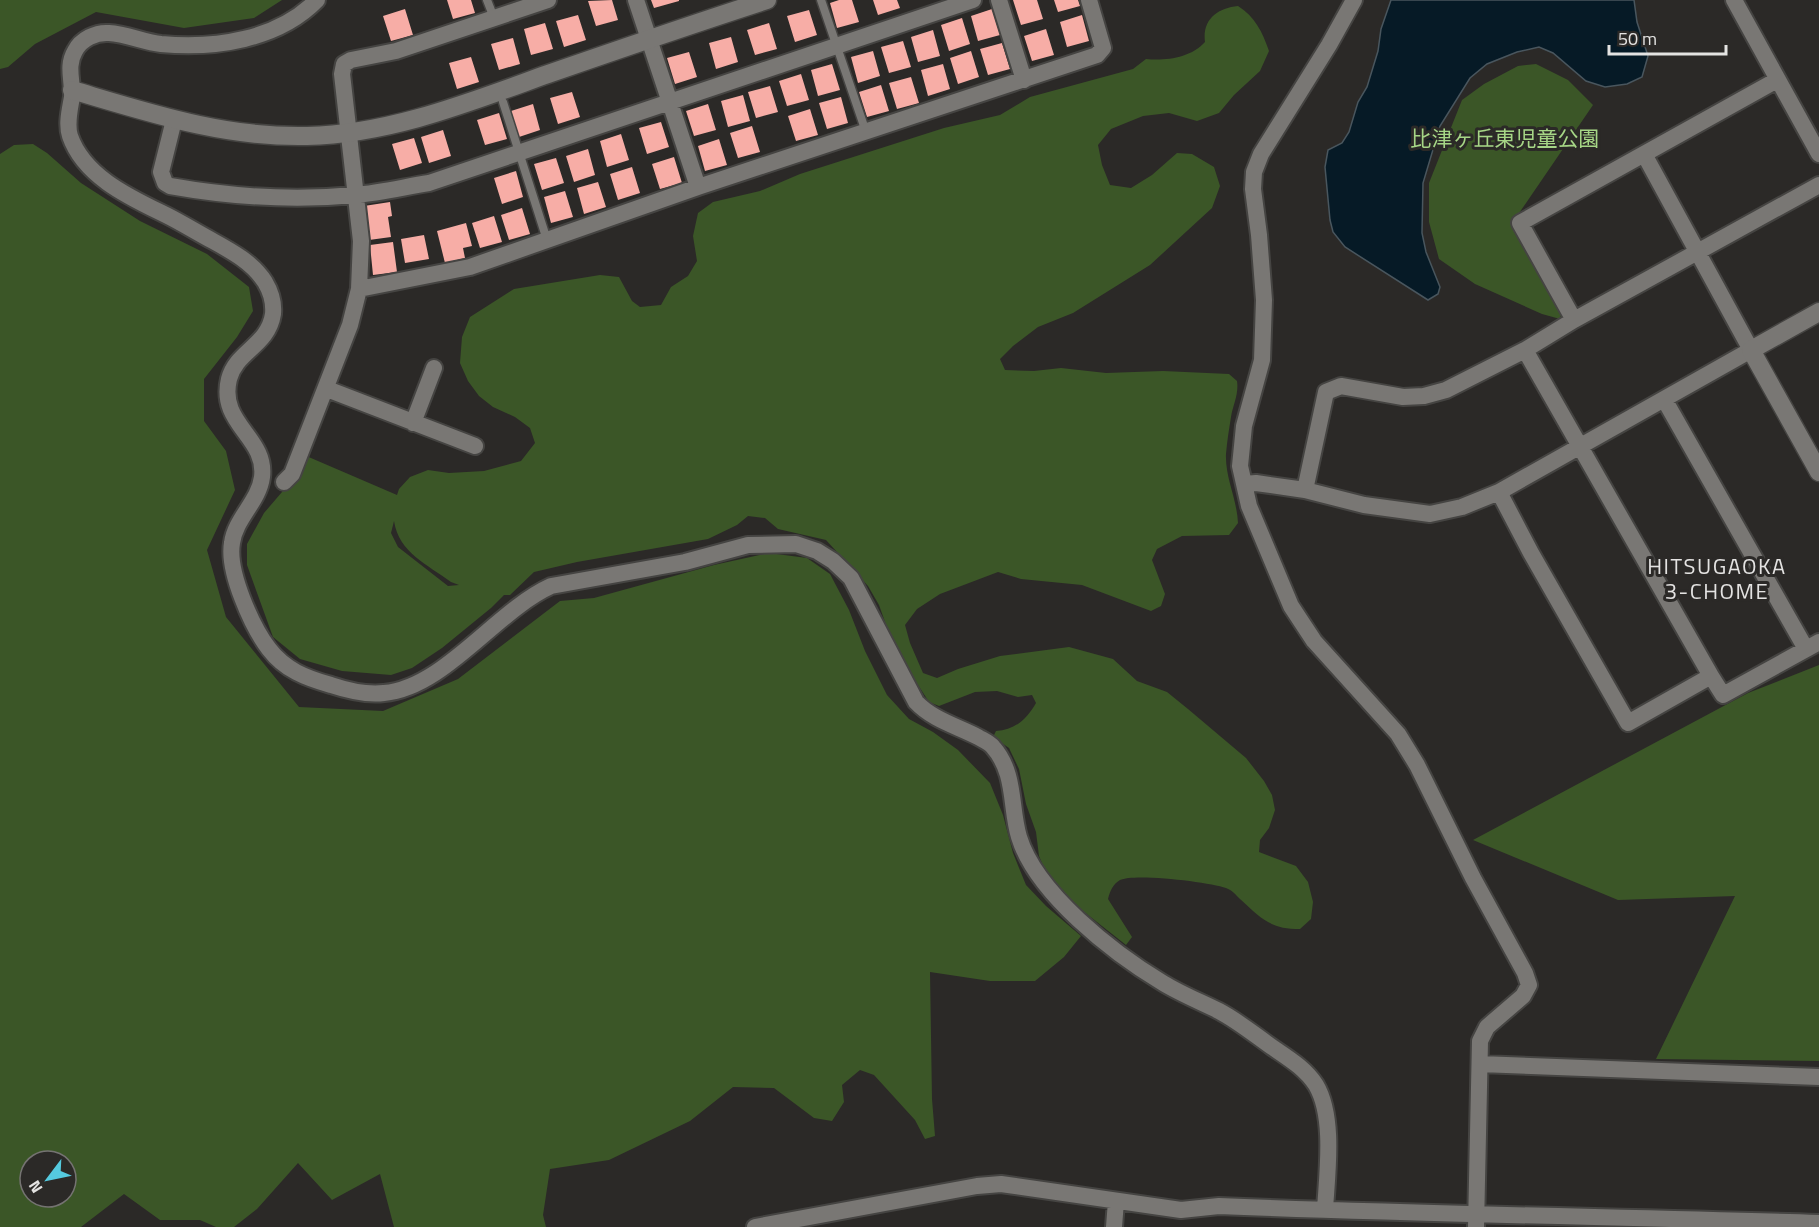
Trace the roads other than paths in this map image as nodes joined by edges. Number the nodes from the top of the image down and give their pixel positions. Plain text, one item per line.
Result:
1 (318, 0) edge
2 (487, 0) edge
3 (636, 0) edge
4 (767, 0) edge
5 (821, 0) edge
6 (973, 0) edge
7 (999, 0) edge
8 (1089, 0) edge
9 (1354, 0) edge
10 (1734, 0) edge
11 (543, 1) edge
12 (494, 18) junction
13 (649, 39) junction
14 (837, 46) junction
15 (1024, 80) junction
16 (1777, 80) junction
17 (72, 90) junction
18 (503, 102) dead end
19 (670, 103) junction
20 (174, 120) junction
21 (349, 131) junction
22 (866, 132) junction
23 (519, 153) junction
24 (1644, 154) junction
25 (1819, 154) edge
26 (1819, 185) edge
27 (698, 187) junction
28 (356, 195) junction
29 (547, 240) junction
30 (1698, 252) junction
31 (359, 289) junction
32 (1819, 312) edge
33 (1574, 320) junction
34 (1525, 350) junction
35 (1750, 350) junction
36 (434, 368) dead end
37 (327, 388) junction
38 (1664, 399) junction
39 (413, 423) junction
40 (475, 446) dead end
41 (1580, 446) junction
42 (1819, 472) edge
43 (284, 482) dead end
44 (1244, 484) junction
45 (1305, 490) junction
46 (1499, 492) junction
47 (1812, 646) edge
48 (1711, 676) junction
49 (1480, 1064) junction
50 (1819, 1077) edge
51 (1116, 1201) junction
52 (1325, 1210) junction
53 (1477, 1221) edge
54 (1819, 1223) edge
55 (755, 1227) edge
56 (1114, 1227) edge

1 - 17 street
2 - 12 lane
3 - 13 street
4 - 13 street
5 - 14 lane
6 - 14 street
7 - 15 street
8 - 15 street
9 - 44 street
10 - 16 street
11 - 12 street
12 - 21 street
13 - 19 street
13 - 21 street
14 - 19 street
14 - 22 lane
15 - 22 street
16 - 24 street
16 - 25 street
17 - 20 street
17 - 52 street
18 - 23 lane
19 - 23 street
19 - 27 street
20 - 21 street
20 - 28 street
21 - 28 street
22 - 27 street
23 - 28 street
23 - 29 lane
24 - 30 street
24 - 33 street
26 - 30 street
27 - 29 street
28 - 31 street
29 - 31 street
30 - 33 street
30 - 35 street
31 - 37 street
32 - 35 street
33 - 34 street
34 - 41 street
34 - 45 street
35 - 38 street
35 - 42 street
36 - 39 street
37 - 39 street
37 - 43 street
38 - 41 street
38 - 47 street
39 - 40 street
41 - 46 street
41 - 48 street
44 - 45 street
44 - 49 street
45 - 46 street
46 - 48 street
47 - 48 street
49 - 50 street
49 - 53 street
51 - 52 street
51 - 55 street
51 - 56 street
52 - 53 street
53 - 54 street

